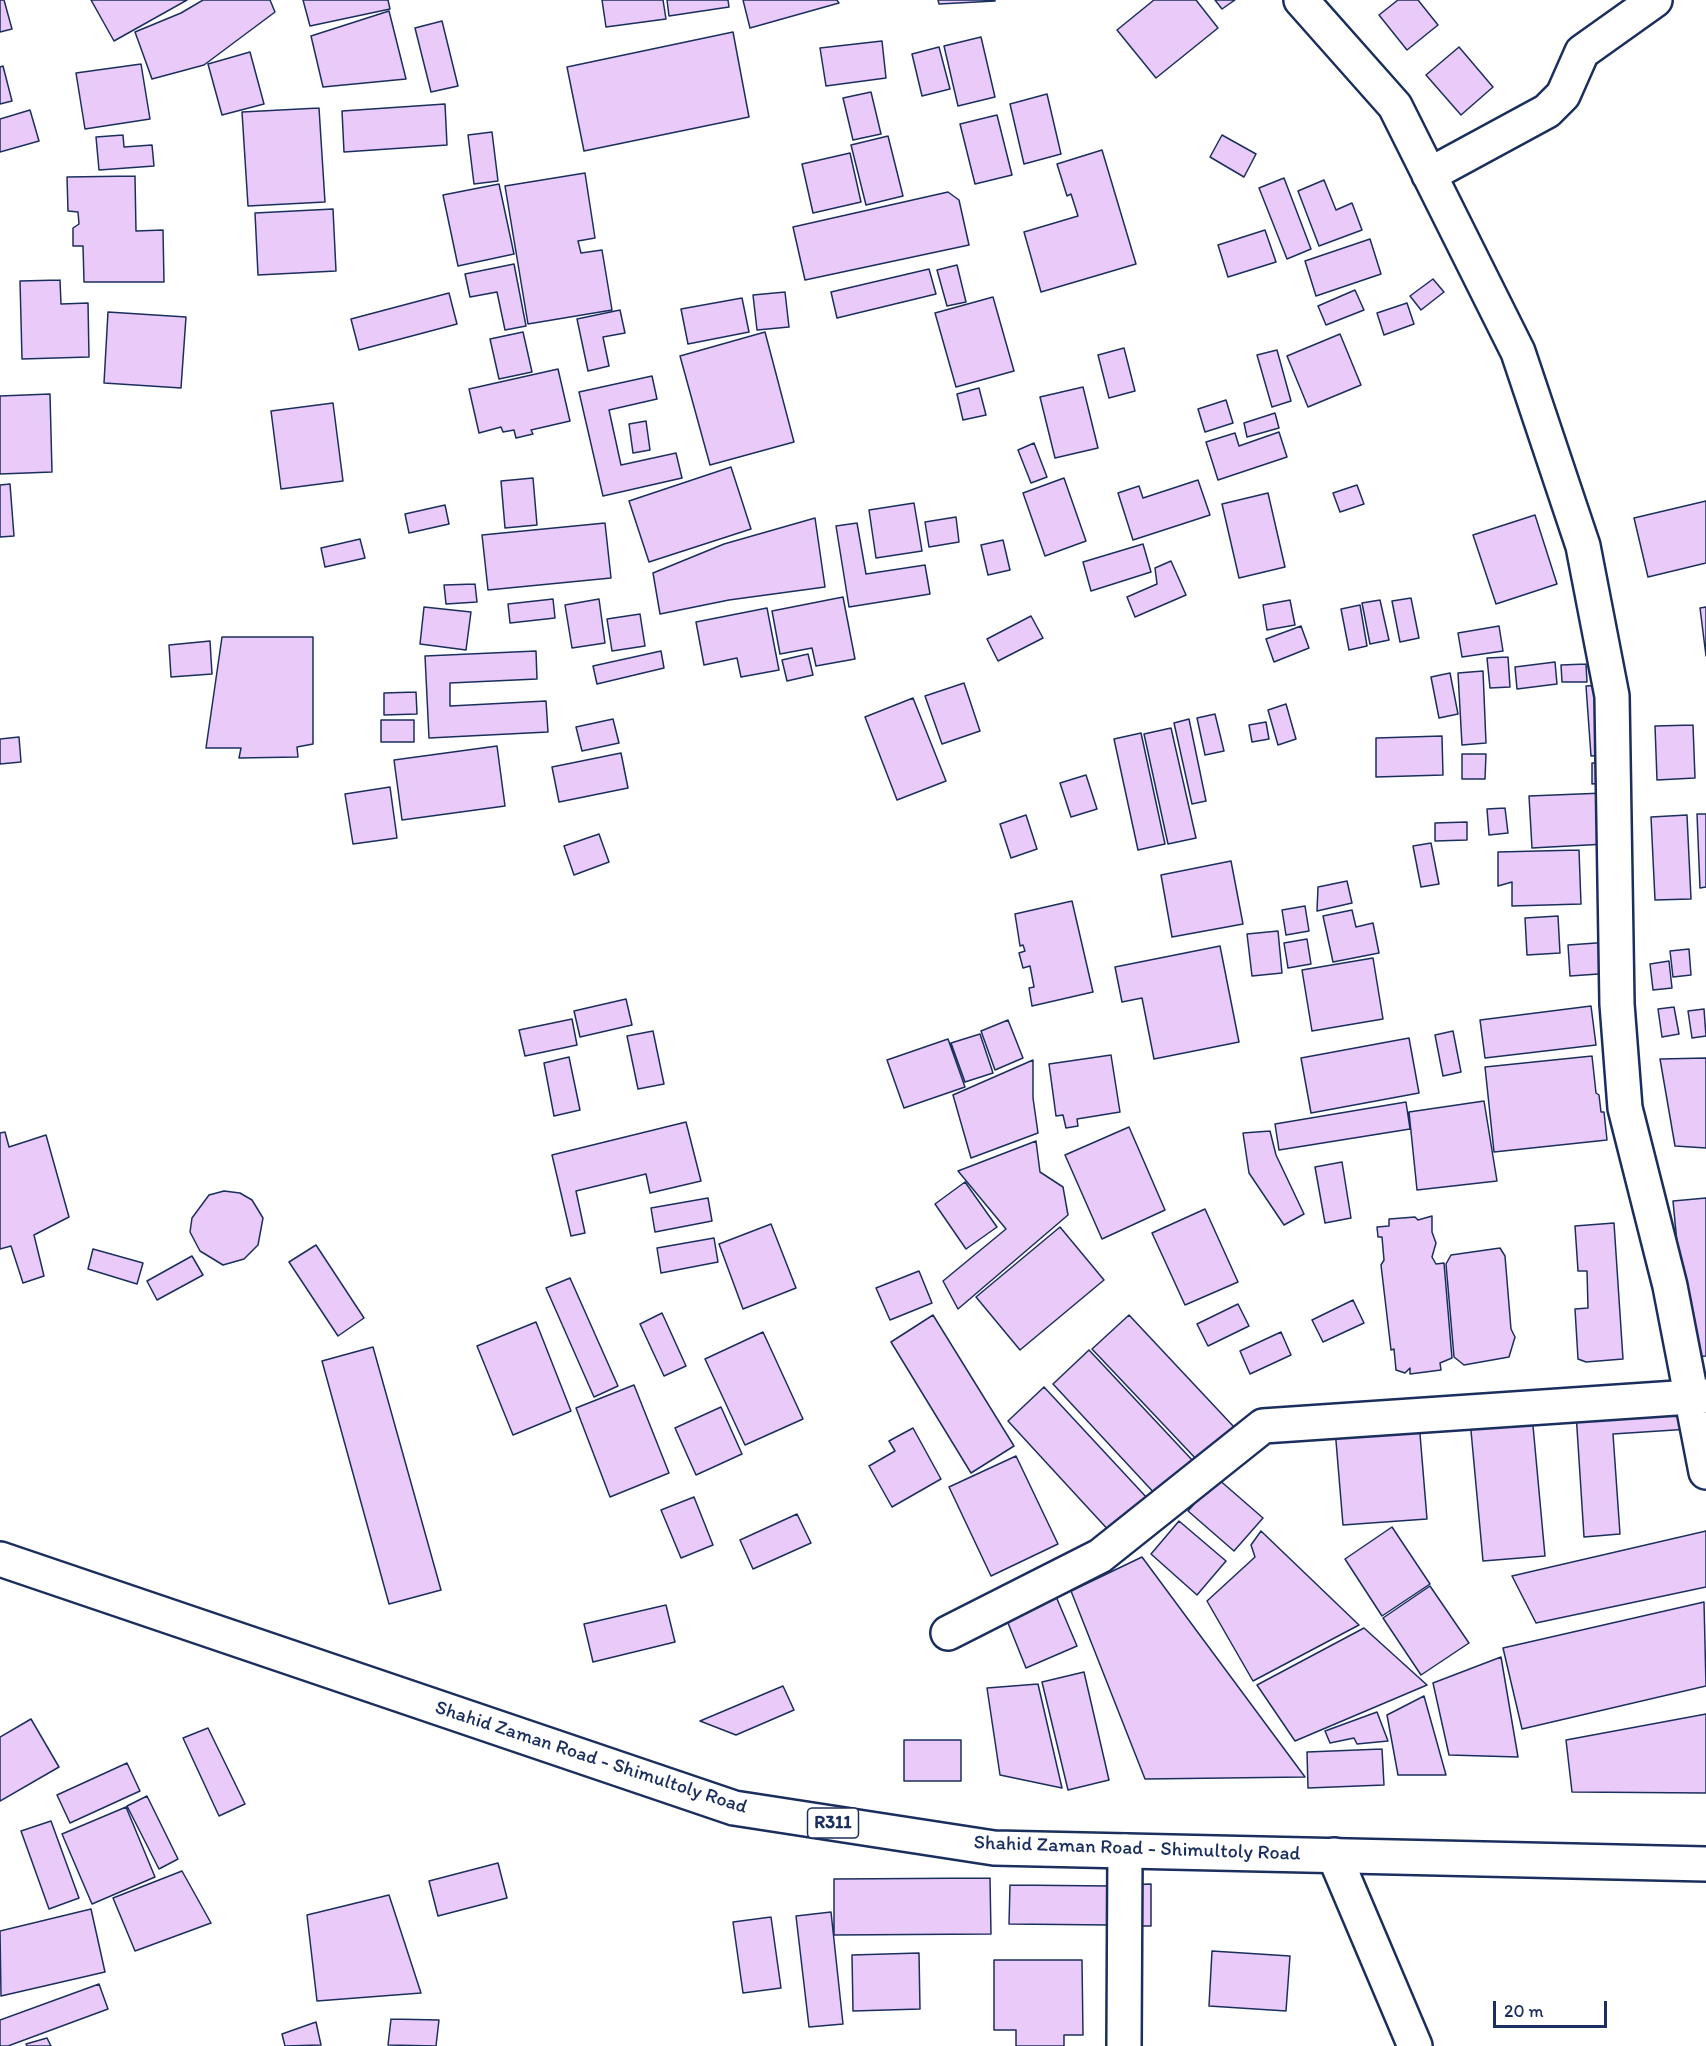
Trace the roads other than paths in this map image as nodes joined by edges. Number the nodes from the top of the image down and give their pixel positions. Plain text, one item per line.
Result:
1 (1301, 0) edge
2 (1655, 0) edge
3 (1429, 175) junction
4 (1699, 1397) edge
5 (1706, 1472) edge
6 (0, 1559) edge
7 (948, 1634) dead end
8 (1125, 1851) junction
9 (1334, 1855) junction
10 (1706, 1864) edge
11 (1124, 2046) edge
12 (1415, 2046) edge

1 - 3 street
2 - 3 street
3 - 4 street
4 - 5 street
4 - 7 street
6 - 8 street, Shahid Zaman Road - Shimultoly Road / R311
8 - 9 street, Shahid Zaman Road - Shimultoly Road / R311
8 - 11 street
9 - 10 street, Shahid Zaman Road - Shimultoly Road / R311
9 - 12 street

